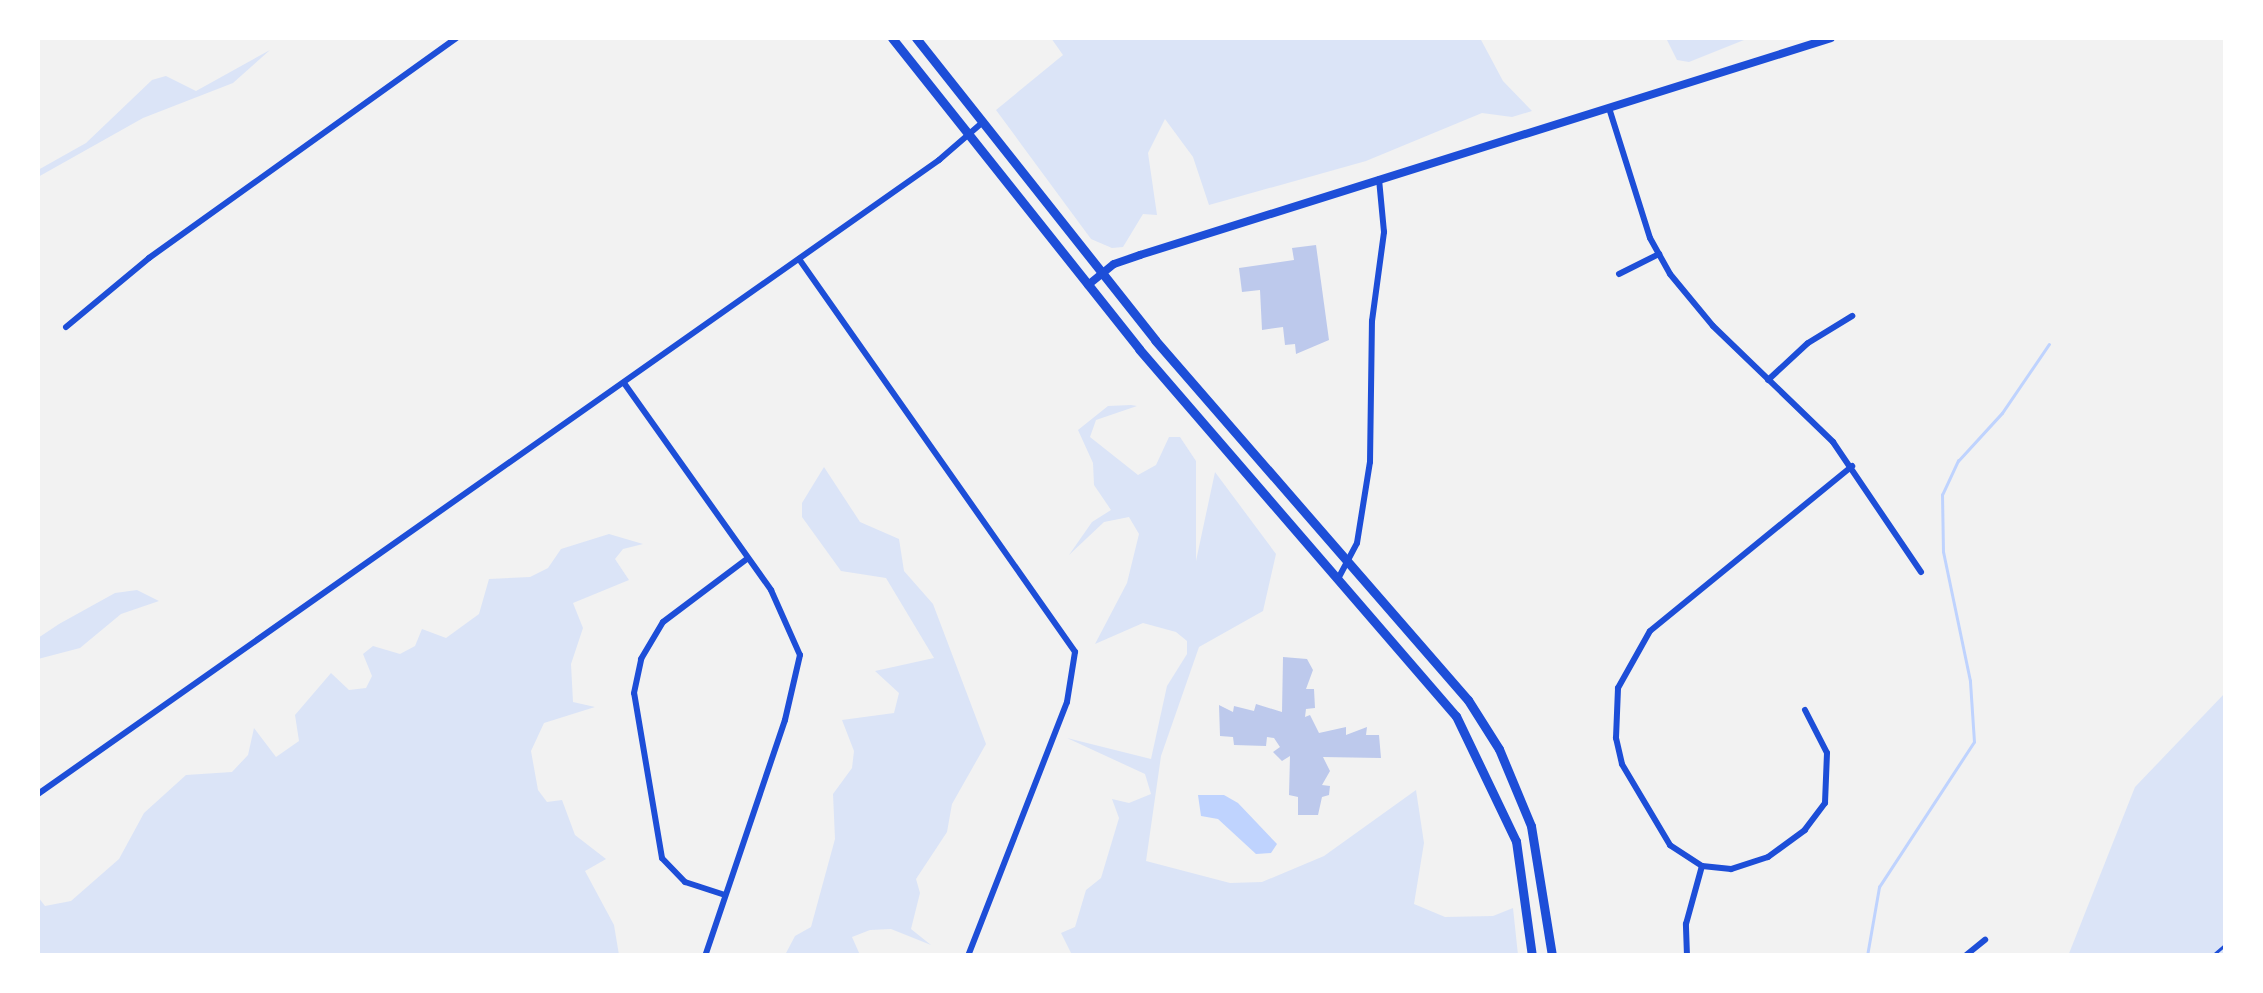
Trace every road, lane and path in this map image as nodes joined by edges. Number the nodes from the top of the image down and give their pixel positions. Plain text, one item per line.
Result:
1 (456, 38) edge
2 (892, 38) edge
3 (916, 38) edge
4 (1831, 38) edge
5 (1609, 108) junction
6 (983, 122) junction
7 (970, 136) junction
8 (1378, 180) junction
9 (1659, 254) junction
10 (800, 259) junction
11 (1102, 274) junction
12 (1619, 274) dead end
13 (1088, 285) junction
14 (1852, 316) dead end
15 (66, 327) dead end
16 (1768, 380) junction
17 (624, 384) junction
18 (1852, 466) junction
19 (1349, 558) junction
20 (748, 559) junction
21 (1922, 572) dead end
22 (1340, 577) junction
23 (1805, 710) dead end
24 (38, 794) edge
25 (1702, 866) junction
26 (725, 895) junction
27 (1985, 940) dead end
28 (2226, 944) edge
29 (705, 956) edge
30 (968, 956) edge
31 (1532, 956) edge
32 (1552, 956) edge
33 (1687, 956) edge
34 (1965, 956) edge
35 (2212, 956) edge

1 - 15 street
2 - 7 main road
3 - 6 main road
4 - 5 street
5 - 8 street
5 - 9 street
6 - 7 street
6 - 11 main road
7 - 10 street
7 - 13 main road
8 - 11 street
8 - 19 street
9 - 12 street
9 - 16 street
10 - 17 street
10 - 30 street
11 - 13 street
11 - 19 main road
13 - 22 main road
14 - 16 street
16 - 18 street
17 - 20 street
17 - 24 street
18 - 21 street
18 - 25 street
19 - 22 street
19 - 32 main road
20 - 26 street
20 - 26 street
22 - 31 main road
23 - 25 street
25 - 33 street
26 - 29 street
27 - 34 street
28 - 35 path

